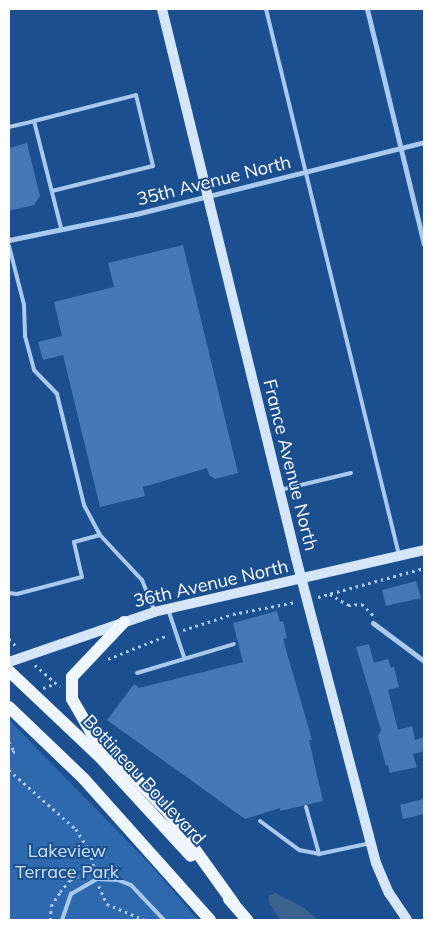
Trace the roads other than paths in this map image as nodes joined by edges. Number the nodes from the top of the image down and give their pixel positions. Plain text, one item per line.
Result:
1 (162, 9) edge
2 (266, 9) edge
3 (366, 9) edge
4 (34, 120) junction
5 (9, 127) edge
6 (424, 142) edge
7 (400, 148) junction
8 (306, 172) junction
9 (52, 191) junction
10 (207, 197) junction
11 (61, 228) junction
12 (9, 240) edge
13 (424, 244) edge
14 (9, 246) edge
15 (351, 473) dead end
16 (280, 490) junction
17 (100, 535) junction
18 (424, 550) edge
19 (400, 556) junction
20 (302, 579) junction
21 (9, 593) edge
22 (168, 608) junction
23 (154, 612) junction
24 (124, 622) junction
25 (374, 623) road end
26 (234, 644) dead end
27 (184, 657) junction
28 (424, 661) edge
29 (9, 662) edge
30 (9, 671) edge
31 (137, 673) dead end
32 (9, 706) edge
33 (306, 807) dead end
34 (260, 821) dead end
35 (370, 843) junction
36 (319, 854) junction
37 (234, 904) junction
38 (62, 920) edge
39 (164, 920) edge
40 (210, 920) edge
41 (247, 920) edge
42 (407, 920) edge

1 - 10 street, France Avenue North
2 - 8 lane
3 - 7 street
4 - 5 lane
4 - 9 lane
4 - 9 lane
6 - 7 street, 35th Avenue North
7 - 8 street, 35th Avenue North
7 - 13 street
8 - 10 street, 35th Avenue North
8 - 19 lane
9 - 11 lane
10 - 11 street, 35th Avenue North
10 - 16 street, France Avenue North
11 - 12 street, 35th Avenue North
14 - 17 lane
15 - 16 lane
16 - 20 street, France Avenue North
17 - 21 lane
17 - 23 lane
18 - 19 street, 36th Avenue North
19 - 20 street, 36th Avenue North
20 - 22 street, 36th Avenue North
20 - 35 street, France Avenue North
22 - 23 street, 36th Avenue North
22 - 27 lane
23 - 24 street, 36th Avenue North
24 - 29 street, 36th Avenue North
24 - 37 main road
25 - 28 street
26 - 27 lane
27 - 31 lane
30 - 37 main road, Bottineau Boulevard
32 - 40 main road
33 - 36 lane
34 - 36 lane
35 - 36 lane
35 - 42 street, France Avenue North
37 - 41 main road, Bottineau Boulevard
38 - 39 lane

